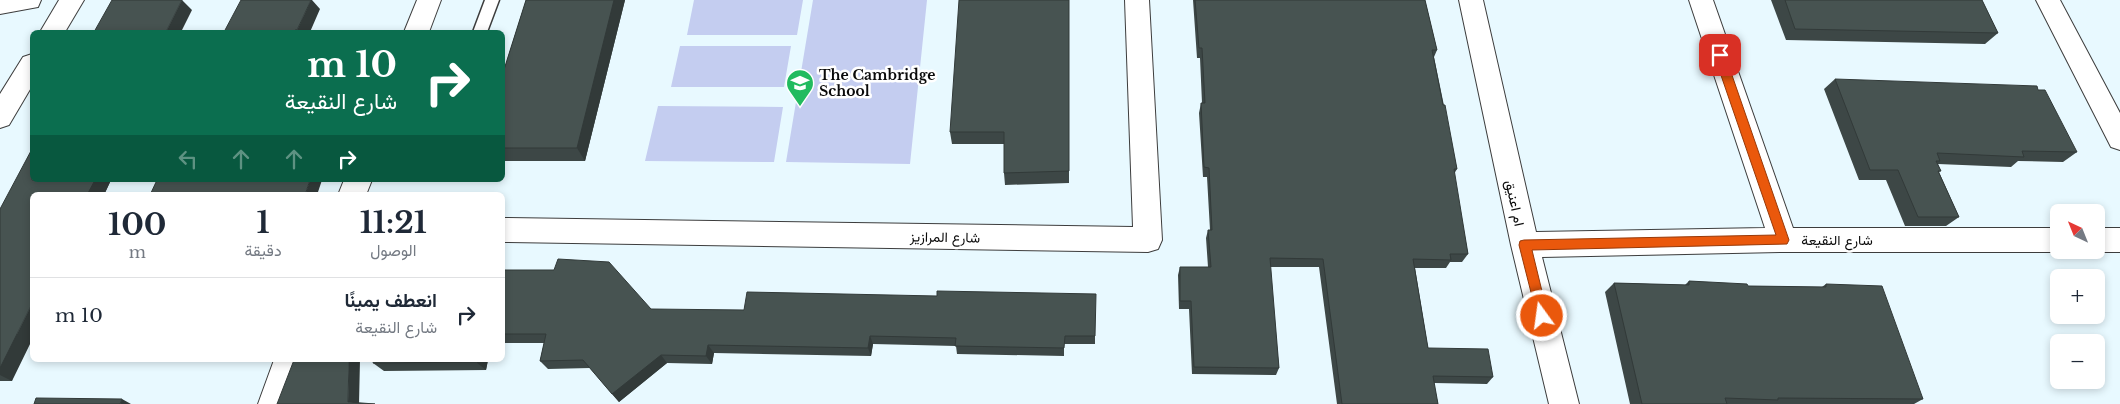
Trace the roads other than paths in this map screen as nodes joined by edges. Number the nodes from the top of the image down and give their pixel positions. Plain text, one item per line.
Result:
1 (28, 0) edge
2 (72, 0) edge
3 (429, 0) edge
4 (492, 0) edge
5 (1137, 0) edge
6 (1472, 0) edge
7 (1701, 0) edge
8 (2048, 0) edge
9 (0, 4) edge
10 (53, 30) edge
11 (418, 30) edge
12 (481, 30) edge
13 (30, 67) edge
14 (0, 117) edge
15 (2120, 139) edge
16 (505, 230) edge
17 (1783, 240) junction
18 (2050, 240) edge
19 (2105, 240) edge
20 (2120, 240) edge
21 (1524, 245) junction
22 (288, 362) edge
23 (273, 404) edge
24 (1564, 404) edge

1 - 9 street
2 - 10 street
3 - 11 street
4 - 12 lane
5 - 16 street, شارع المرازيز
6 - 21 street, ام اعنيق
7 - 17 street
8 - 15 street
13 - 14 street
17 - 18 street, شارع النقيعة
17 - 21 street, شارع النقيعة
19 - 20 street
21 - 24 street, ام اعنيق
22 - 23 street

